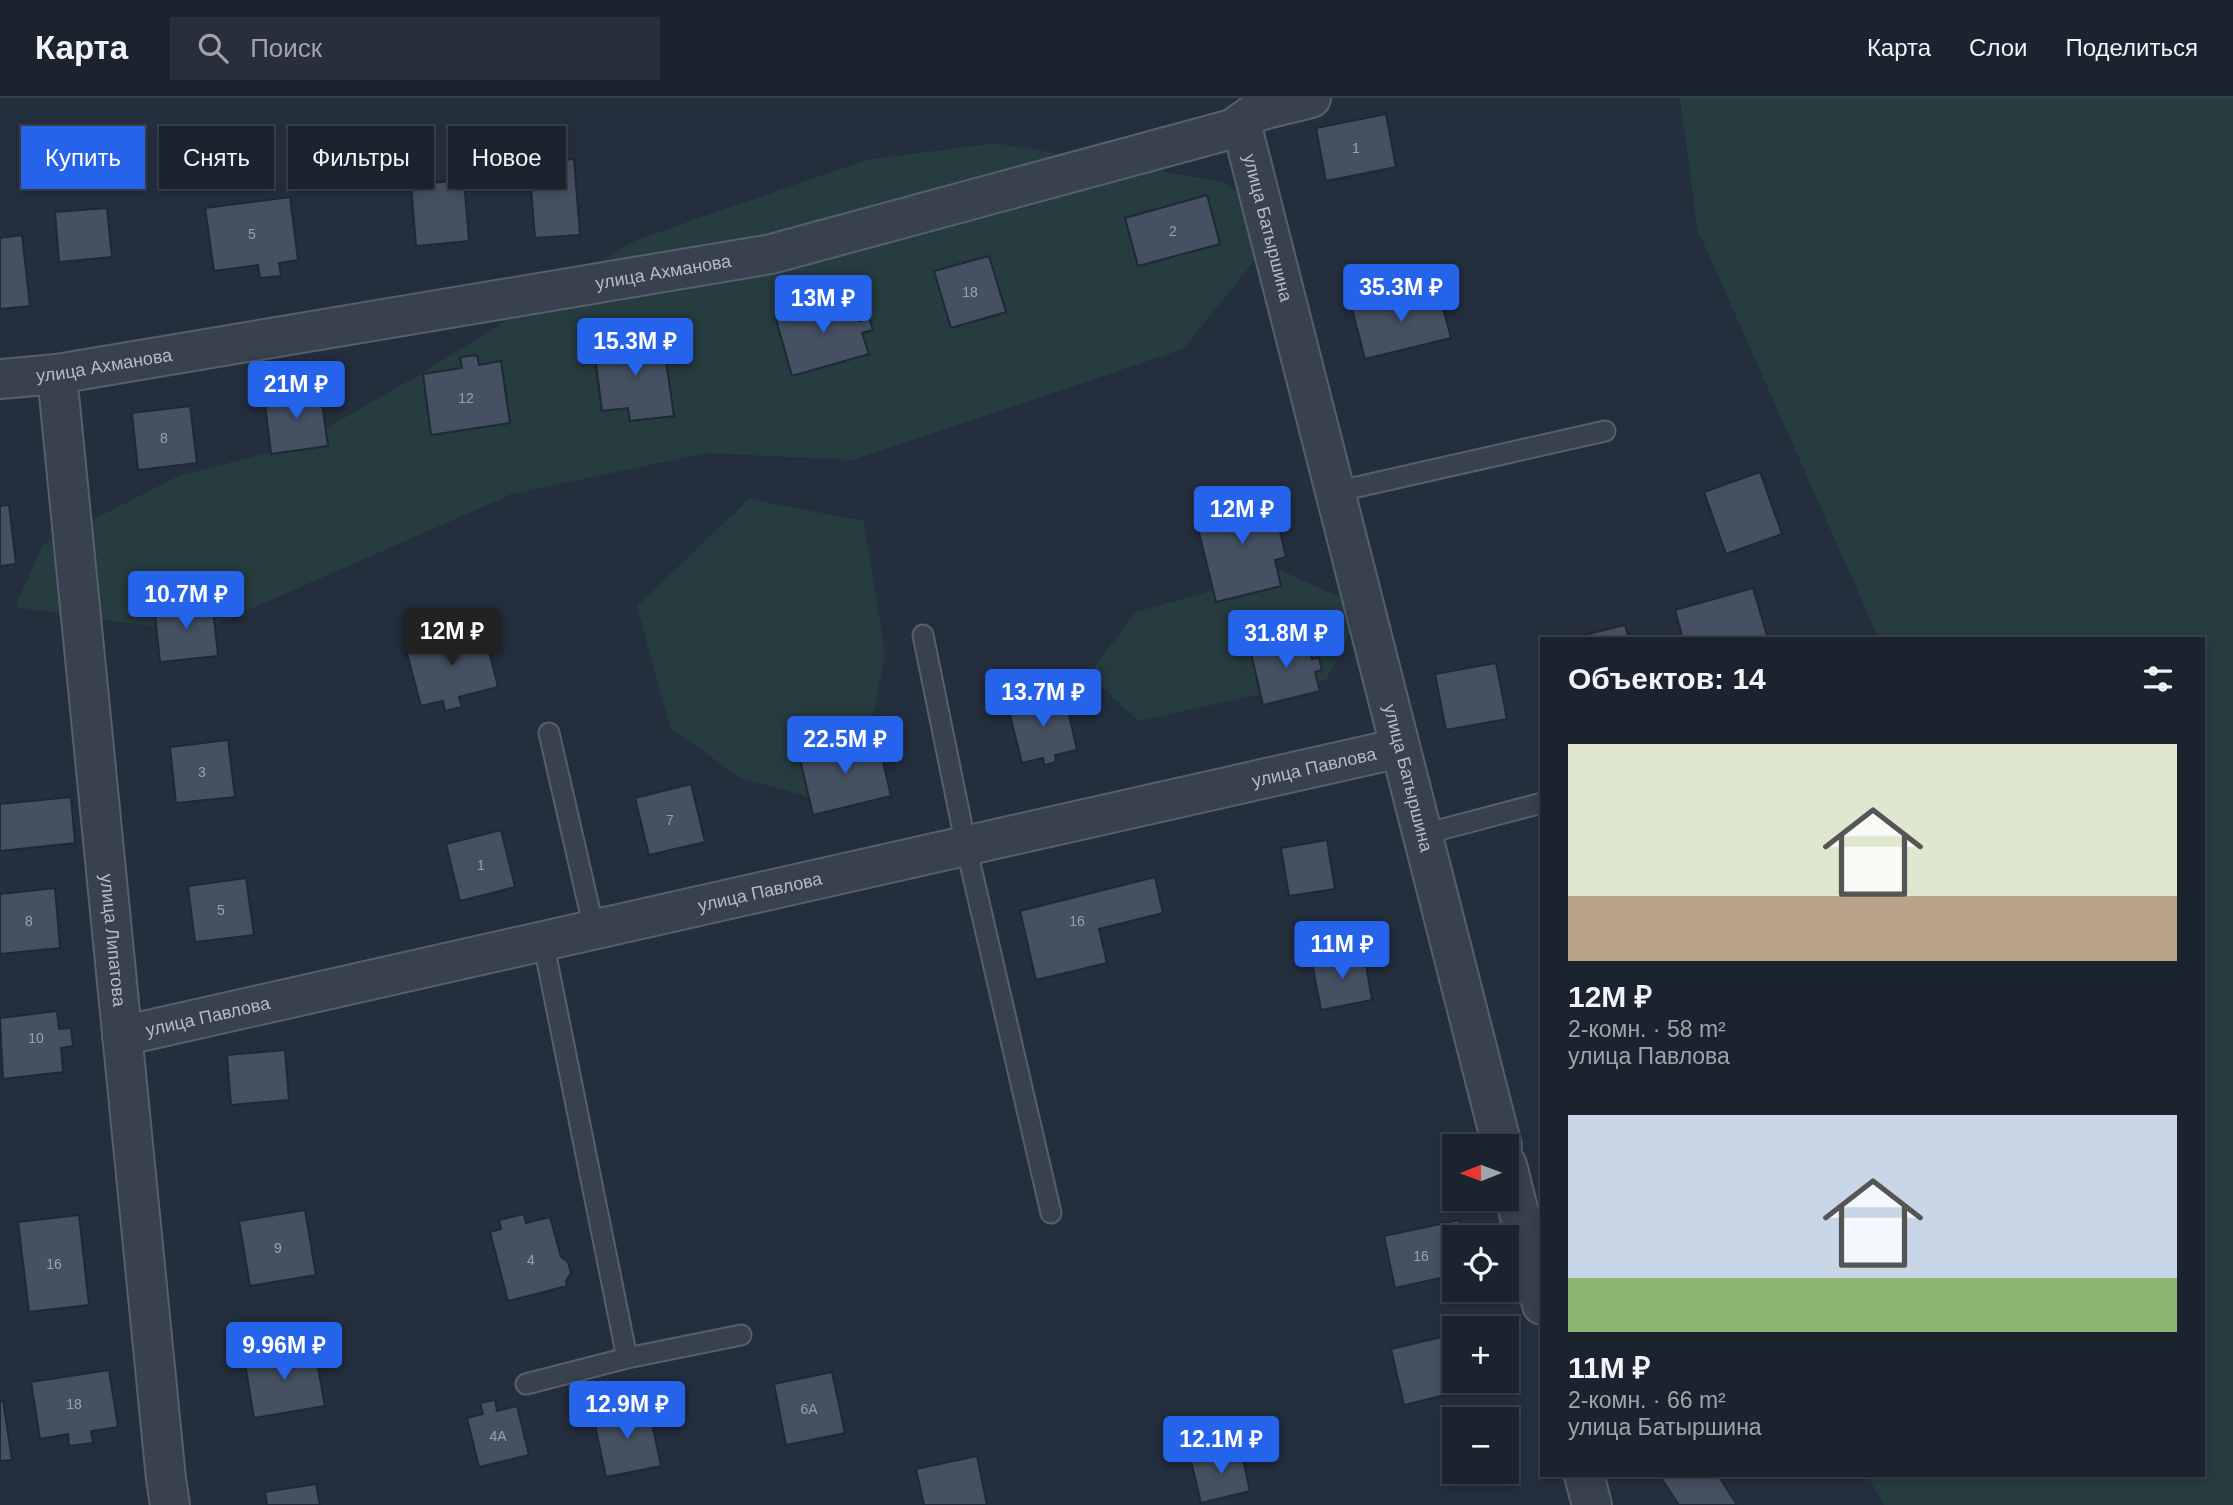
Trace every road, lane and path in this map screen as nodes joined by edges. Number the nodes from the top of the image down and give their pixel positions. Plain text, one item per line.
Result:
1 (1311, 98) edge
2 (1241, 123) junction
3 (57, 374) junction
4 (0, 379) edge
5 (1605, 430) dead end
6 (1335, 492) junction
7 (923, 635) dead end
8 (549, 733) dead end
9 (1400, 748) junction
10 (1540, 804) edge
11 (1424, 834) junction
12 (966, 846) junction
13 (594, 929) junction
14 (543, 941) junction
15 (122, 1036) junction
16 (1499, 1134) edge
17 (1519, 1211) edge
18 (1051, 1213) dead end
19 (1540, 1296) edge
20 (741, 1335) dead end
21 (627, 1358) junction
22 (526, 1384) dead end
23 (1585, 1477) edge
24 (170, 1505) edge
25 (1592, 1505) edge

1 - 2 street, улица Ахманова
2 - 3 street, улица Ахманова
2 - 6 street, улица Батыршина
3 - 4 street, улица Ахманова
3 - 15 street, улица Липатова
5 - 6 lane
6 - 9 street, улица Батыршина
7 - 12 lane
8 - 13 lane
9 - 11 street, улица Батыршина
9 - 12 street, улица Павлова
10 - 11 lane
11 - 16 street, улица Батыршина
12 - 13 street, улица Павлова
12 - 18 lane
13 - 14 street, улица Павлова
14 - 15 street, улица Павлова
14 - 21 lane
15 - 24 street, улица Липатова
17 - 19 street
20 - 21 lane
21 - 22 lane
23 - 25 street

